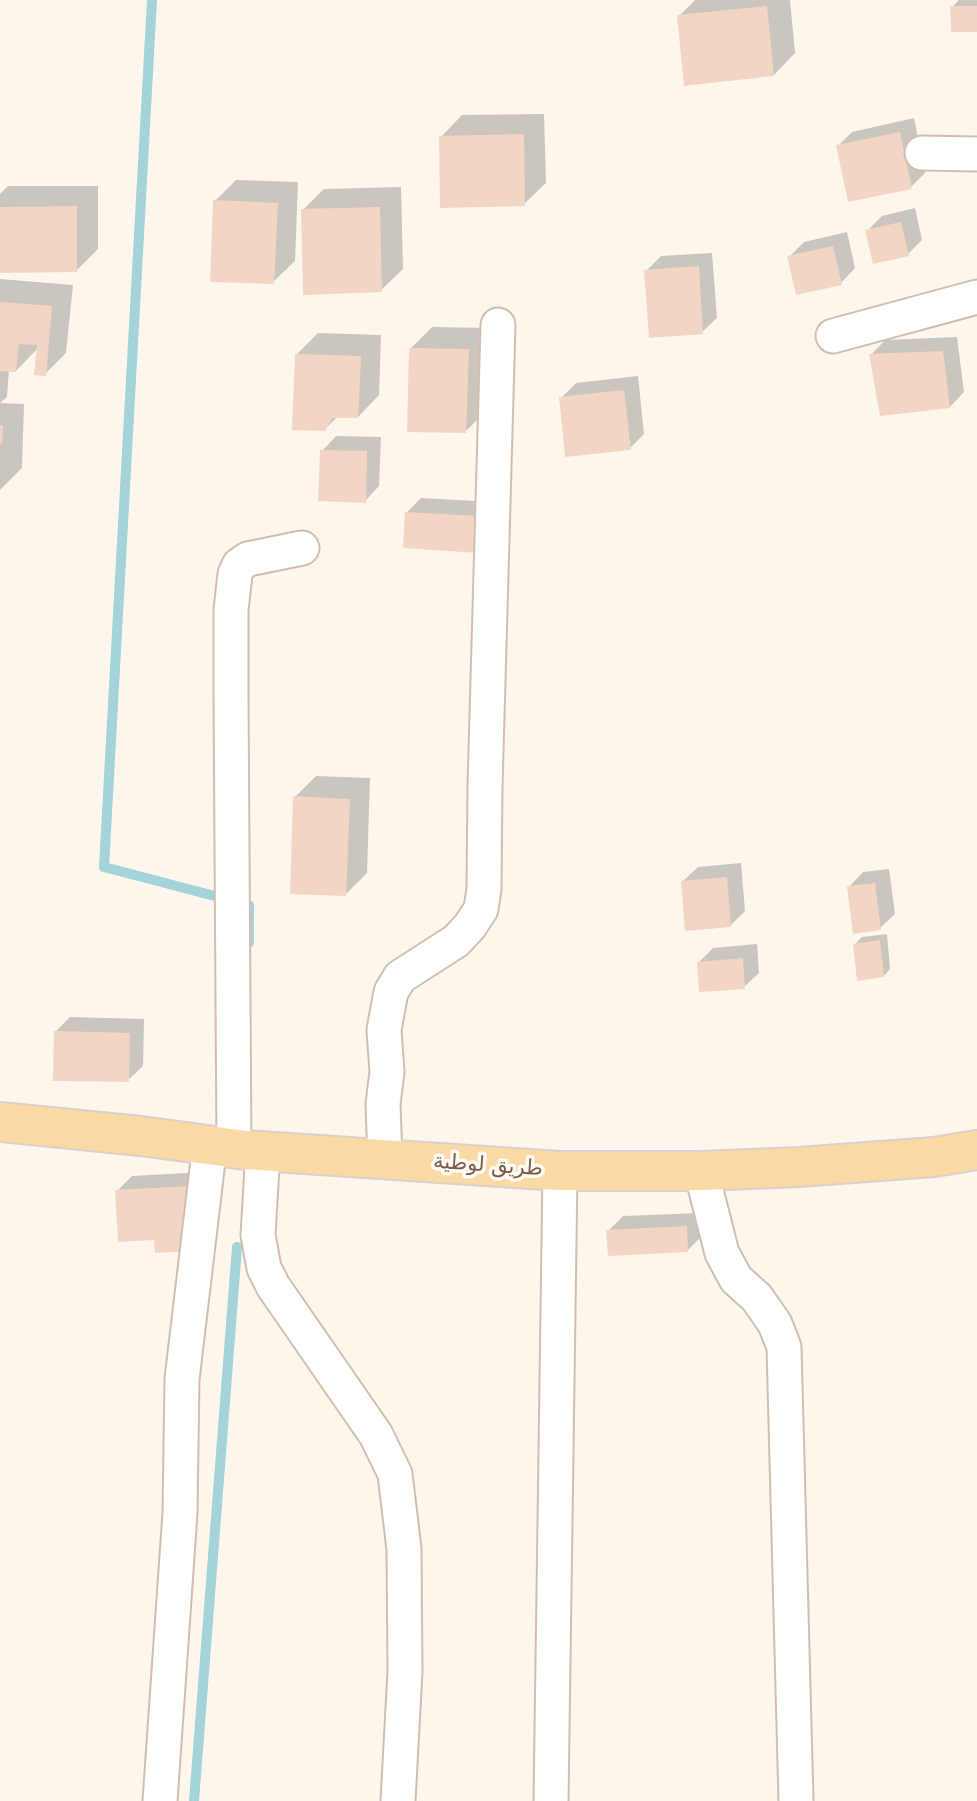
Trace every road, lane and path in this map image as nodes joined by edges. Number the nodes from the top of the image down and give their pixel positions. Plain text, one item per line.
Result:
1 (922, 153) dead end
2 (977, 154) edge
3 (977, 297) edge
4 (498, 326) dead end
5 (834, 336) dead end
6 (302, 548) dead end
7 (0, 1122) edge
8 (236, 1148) junction
9 (977, 1150) edge
10 (385, 1160) junction
11 (560, 1171) junction
12 (701, 1171) junction
13 (160, 1801) edge
14 (398, 1801) edge
15 (551, 1801) edge
16 (796, 1801) edge

1 - 2 street
3 - 5 street
4 - 10 street
6 - 8 street
7 - 8 main road, طريق لوطية
8 - 10 main road, طريق لوطية
8 - 13 street
8 - 14 street
9 - 12 main road, طريق لوطية
10 - 11 main road, طريق لوطية
11 - 12 main road, طريق لوطية
11 - 15 street
12 - 16 street

